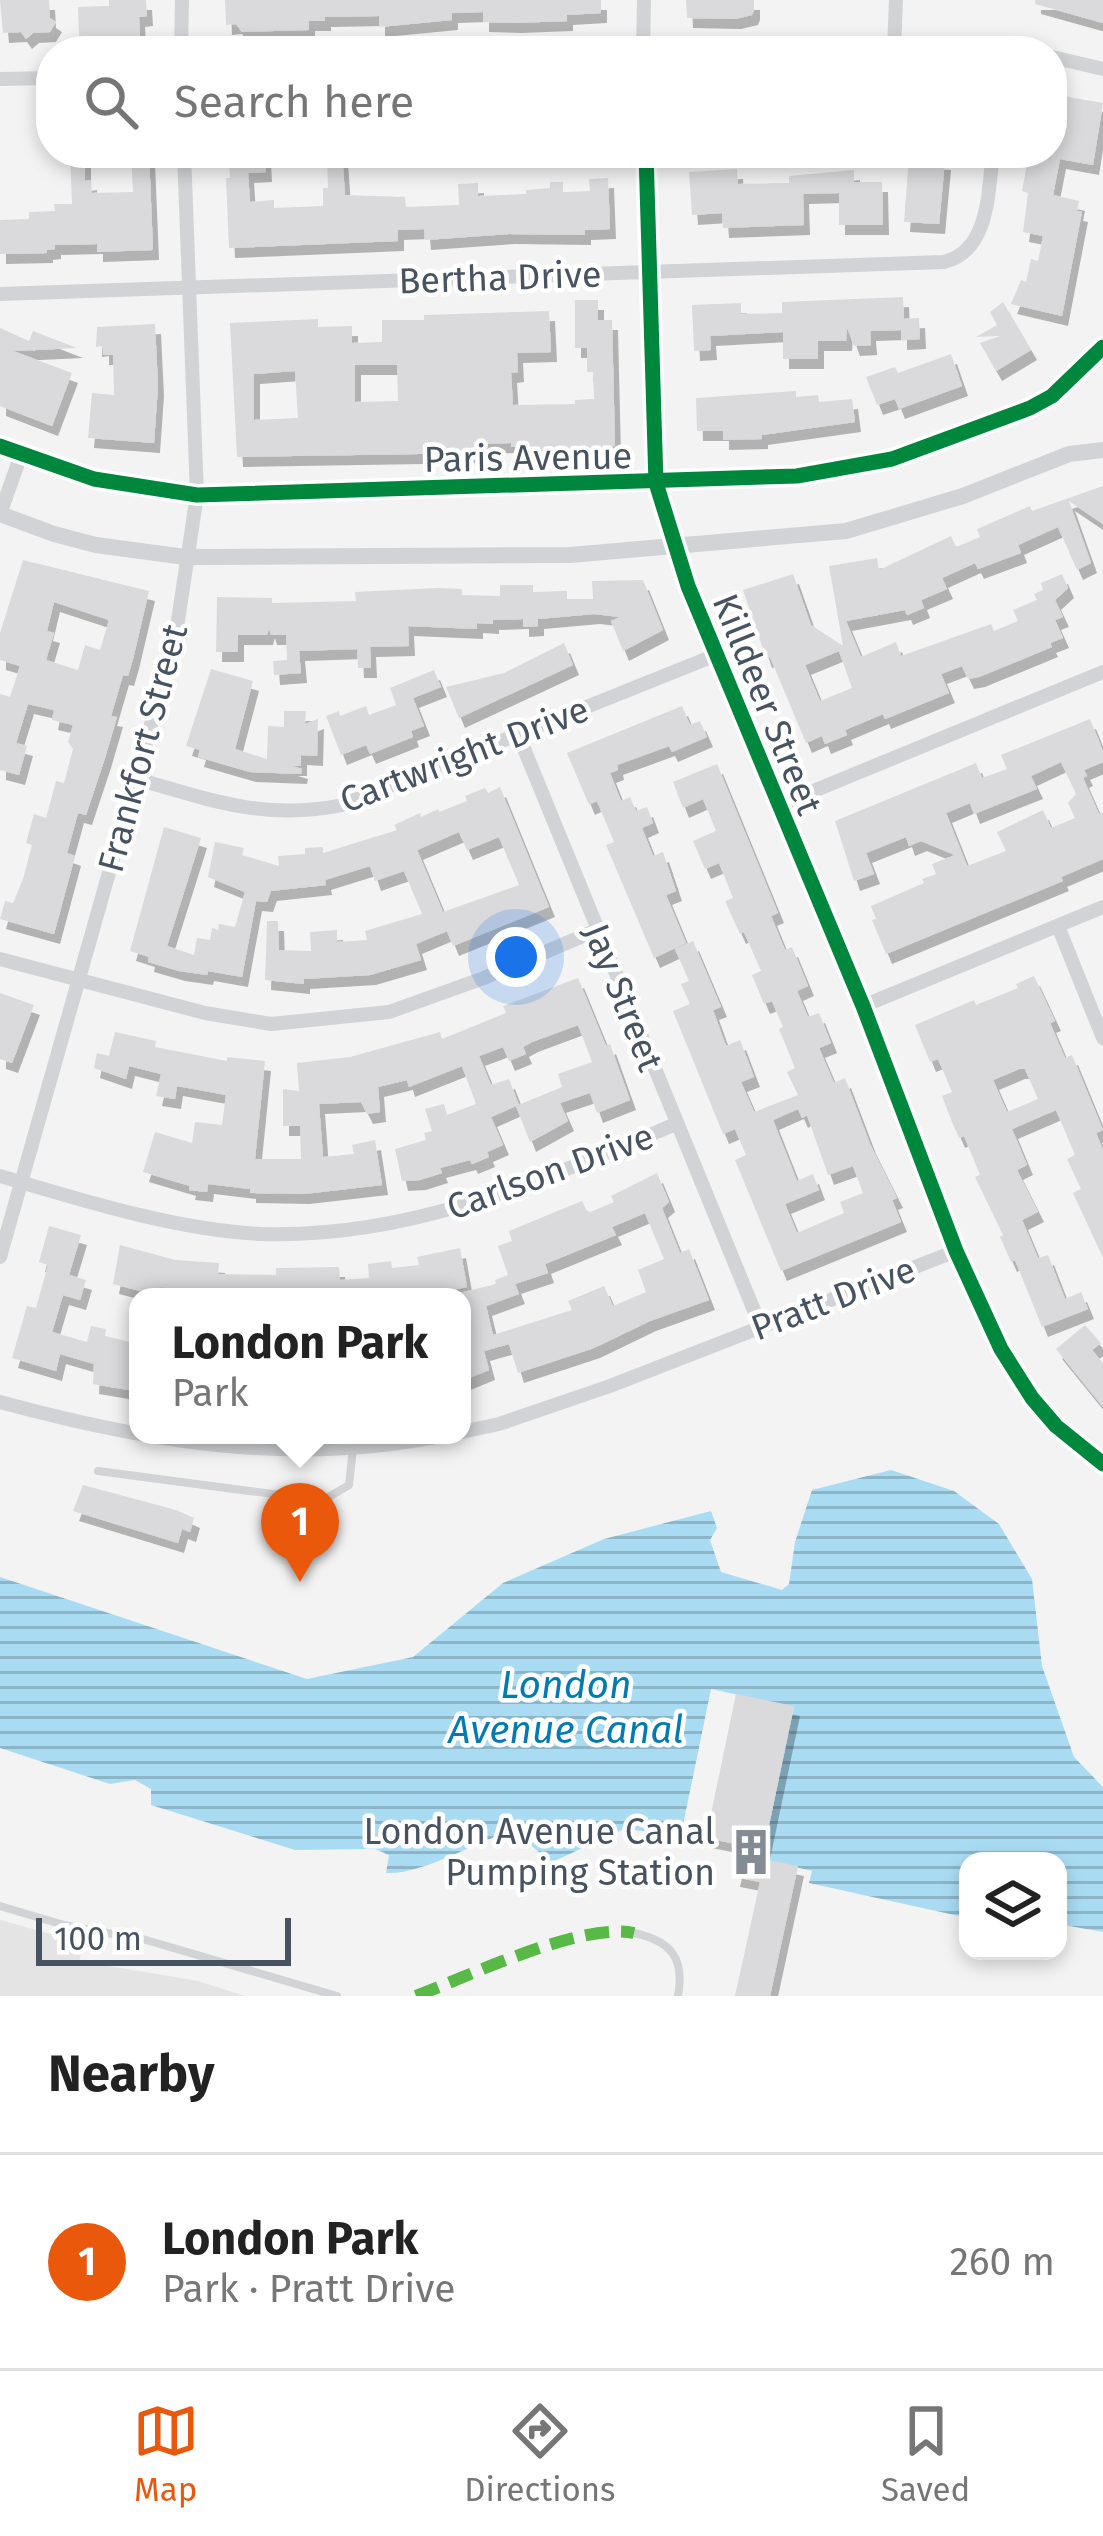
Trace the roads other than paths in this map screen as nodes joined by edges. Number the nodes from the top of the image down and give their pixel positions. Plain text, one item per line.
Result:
1 (182, 0) edge
2 (644, 0) edge
3 (896, 0) edge
4 (181, 36) edge
5 (643, 36) edge
6 (895, 36) edge
7 (1067, 61) edge
8 (1103, 69) edge
9 (36, 79) edge
10 (0, 80) edge
11 (185, 168) edge
12 (646, 168) edge
13 (990, 168) edge
14 (649, 272) junction
15 (190, 288) junction
16 (0, 294) edge
17 (1103, 347) edge
18 (0, 446) edge
19 (1103, 450) edge
20 (21, 455) junction
21 (656, 483) junction
22 (197, 495) junction
23 (0, 514) edge
24 (675, 546) junction
25 (185, 557) junction
26 (716, 655) junction
27 (1103, 672) edge
28 (518, 734) junction
29 (137, 778) junction
30 (777, 806) junction
31 (1103, 907) edge
32 (1058, 926) junction
33 (597, 930) junction
34 (0, 959) edge
35 (78, 981) junction
36 (863, 1006) junction
37 (1103, 1038) edge
38 (676, 1124) junction
39 (0, 1176) edge
40 (22, 1183) junction
41 (956, 1251) junction
42 (0, 1257) edge
43 (760, 1324) junction
44 (0, 1402) edge
45 (471, 1430) edge
46 (129, 1432) edge
47 (194, 1444) edge
48 (386, 1444) edge
49 (353, 1449) junction
50 (1103, 1464) edge
51 (98, 1471) dead end
52 (0, 1906) edge
53 (634, 1933) dead end
54 (337, 1996) edge
55 (677, 1996) edge

1 - 4 street
2 - 5 street
3 - 6 street
7 - 8 street
9 - 10 street
11 - 15 street, Frankfort Street
12 - 14 street, Killdeer Street
13 - 14 street, Bertha Drive
14 - 15 street, Bertha Drive
14 - 21 street, Killdeer Street
15 - 16 street, Bertha Drive
15 - 22 street, Frankfort Street
17 - 21 street, Paris Avenue
18 - 20 street, Paris Avenue
19 - 24 street
20 - 22 street, Paris Avenue
20 - 23 street
21 - 22 street, Paris Avenue
21 - 24 street, Killdeer Street
22 - 25 street, Frankfort Street
23 - 25 street
24 - 25 street
24 - 26 street, Killdeer Street
25 - 29 street, Frankfort Street
26 - 28 street, Cartwright Drive
26 - 30 street, Killdeer Street
27 - 30 street
28 - 29 street, Cartwright Drive
28 - 33 street, Jay Street
29 - 35 street, Frankfort Street
30 - 36 street, Killdeer Street
31 - 32 street
32 - 36 street
32 - 37 street
33 - 35 street
33 - 38 street, Jay Street
34 - 35 street
35 - 40 street, Frankfort Street
36 - 41 street, Killdeer Street
38 - 40 street, Carlson Drive
38 - 43 street, Jay Street
39 - 40 street, Carlson Drive
40 - 42 street, Frankfort Street
41 - 43 street, Pratt Drive
41 - 50 street, Pratt Drive
43 - 45 street, Pratt Drive
44 - 46 street
47 - 49 street
48 - 49 street
49 - 51 lane
52 - 54 lane
53 - 55 lane

